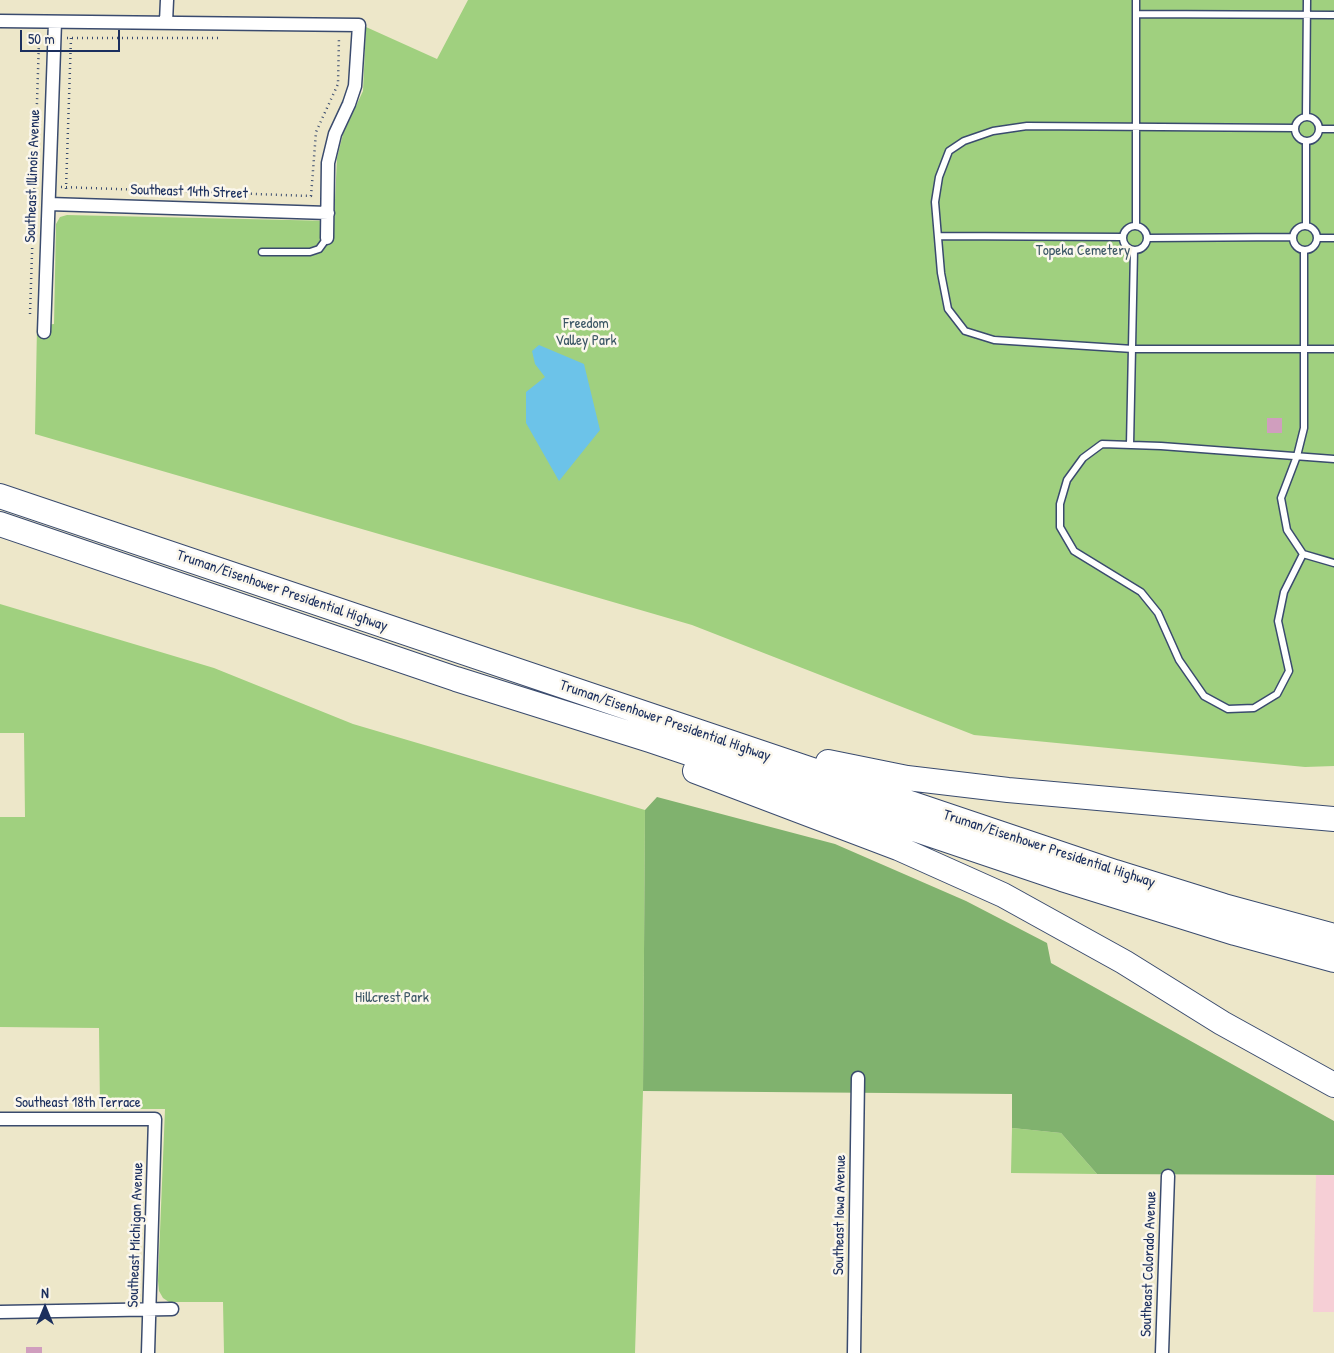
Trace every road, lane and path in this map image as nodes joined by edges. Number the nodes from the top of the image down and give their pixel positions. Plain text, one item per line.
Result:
1 (167, 0) edge
2 (1136, 0) edge
3 (1307, 0) edge
4 (1136, 14) junction
5 (1307, 15) junction
6 (1334, 15) edge
7 (0, 21) edge
8 (55, 22) junction
9 (166, 22) junction
10 (330, 37) dead end
11 (71, 38) junction
12 (230, 38) dead end
13 (54, 39) junction
14 (1306, 116) junction
15 (1136, 126) junction
16 (1294, 128) junction
17 (1320, 129) junction
18 (1334, 129) edge
19 (1306, 141) junction
20 (49, 187) junction
21 (66, 188) junction
22 (49, 204) junction
23 (65, 205) junction
24 (328, 213) junction
25 (1136, 225) junction
26 (1306, 226) junction
27 (938, 236) junction
28 (1123, 237) junction
29 (1293, 237) junction
30 (327, 238) joint
31 (1147, 238) junction
32 (1317, 238) junction
33 (1334, 238) edge
34 (1134, 250) junction
35 (1304, 250) junction
36 (262, 252) dead end
37 (30, 314) dead end
38 (44, 332) dead end
39 (1133, 349) junction
40 (1304, 349) junction
41 (1334, 349) edge
42 (1130, 445) junction
43 (1297, 456) junction
44 (1334, 459) edge
45 (0, 496) edge
46 (0, 524) edge
47 (1303, 554) junction
48 (1334, 563) edge
49 (456, 679) junction
50 (781, 760) junction
51 (1334, 818) edge
52 (1334, 936) edge
53 (1334, 960) edge
54 (858, 1078) dead end
55 (1334, 1085) edge
56 (0, 1119) edge
57 (156, 1119) joint
58 (1168, 1176) dead end
59 (172, 1309) dead end
60 (149, 1310) junction
61 (0, 1312) edge
62 (148, 1353) edge
63 (854, 1353) edge
64 (1162, 1353) edge

1 - 9 street
2 - 4 lane
3 - 5 lane
4 - 5 lane
4 - 15 lane
5 - 6 lane
5 - 14 lane
7 - 8 street
8 - 9 street
8 - 13 street, Southeast Illinois Avenue
9 - 24 street
10 - 21 path
11 - 12 path
11 - 13 path
11 - 21 path
13 - 20 street, Southeast Illinois Avenue
13 - 37 path
14 - 16 lane
14 - 17 lane
15 - 16 lane
15 - 25 lane
15 - 27 lane
16 - 19 lane
17 - 18 lane
17 - 19 lane
19 - 26 lane
20 - 21 path
20 - 22 street, Southeast Illinois Avenue
21 - 23 path
22 - 23 street, Southeast 14th Street
22 - 38 street, Southeast Illinois Avenue
23 - 24 street, Southeast 14th Street
24 - 30 street
25 - 28 lane
25 - 31 lane
26 - 29 lane
26 - 32 lane
27 - 28 lane
27 - 39 lane
28 - 34 lane
29 - 31 lane
29 - 35 lane
30 - 36 lane
31 - 34 lane
32 - 33 lane
32 - 35 lane
34 - 39 lane
35 - 40 lane
39 - 40 lane
39 - 42 lane
40 - 41 lane
40 - 43 lane
42 - 43 lane
42 - 47 lane
43 - 44 lane
43 - 47 lane
45 - 50 highway, Truman/Eisenhower Presidential Highway
46 - 49 highway, Truman/Eisenhower Presidential Highway
47 - 48 lane
49 - 53 highway, Truman/Eisenhower Presidential Highway
49 - 55 highway
50 - 51 highway
50 - 52 highway, Truman/Eisenhower Presidential Highway
54 - 63 street, Southeast Iowa Avenue
56 - 57 street, Southeast 18th Terrace
57 - 60 street, Southeast Michigan Avenue
58 - 64 street, Southeast Colorado Avenue
59 - 60 street
60 - 61 street
60 - 62 street, Southeast Michigan Avenue

